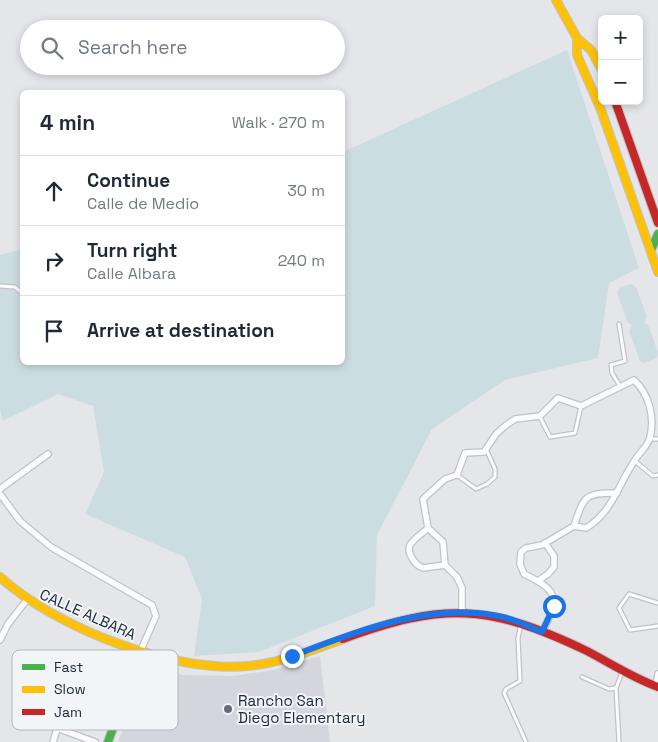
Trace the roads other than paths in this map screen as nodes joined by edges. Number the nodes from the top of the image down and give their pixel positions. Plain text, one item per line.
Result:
1 (556, 0) edge
2 (577, 38) junction
3 (598, 63) edge
4 (616, 105) edge
5 (658, 224) edge
6 (658, 234) edge
7 (651, 250) junction
8 (658, 272) edge
9 (0, 286) edge
10 (20, 291) edge
11 (618, 324) dead end
12 (618, 387) junction
13 (581, 406) junction
14 (540, 416) junction
15 (650, 439) junction
16 (658, 439) edge
17 (486, 449) junction
18 (48, 454) dead end
19 (634, 460) junction
20 (457, 475) junction
21 (658, 475) edge
22 (0, 489) edge
23 (617, 493) junction
24 (0, 494) edge
25 (574, 526) junction
26 (428, 528) junction
27 (545, 544) junction
28 (445, 565) junction
29 (0, 577) edge
30 (538, 581) junction
31 (26, 601) junction
32 (658, 603) edge
33 (462, 612) junction
34 (521, 623) junction
35 (658, 626) edge
36 (542, 632) junction
37 (0, 640) edge
38 (136, 650) edge
39 (141, 650) edge
40 (178, 662) edge
41 (623, 670) junction
42 (658, 674) edge
43 (582, 677) dead end
44 (657, 687) edge
45 (616, 688) junction
46 (57, 730) edge
47 (63, 730) edge
48 (112, 730) edge
49 (53, 742) edge
50 (95, 742) edge
51 (108, 742) edge
52 (526, 742) edge
53 (619, 742) edge

1 - 2 street
2 - 3 street
2 - 7 street
4 - 5 street
6 - 7 street
7 - 8 street
9 - 10 lane
11 - 12 lane
12 - 13 street
12 - 15 street
13 - 14 street
13 - 14 lane
14 - 17 street
15 - 16 lane
15 - 19 street
17 - 20 street
17 - 20 lane
18 - 22 street
19 - 21 lane
19 - 23 street
20 - 26 street
23 - 25 street
23 - 25 street
24 - 39 street
25 - 27 street
26 - 28 street
26 - 28 street
27 - 30 street
27 - 30 street
28 - 33 street
29 - 31 street, CALLE ALBARA
30 - 36 street
31 - 37 street
31 - 38 street, CALLE ALBARA
32 - 35 lane
33 - 34 street, CALLE ALBARA
33 - 40 street, CALLE ALBARA
34 - 36 street, CALLE ALBARA
34 - 52 lane
36 - 41 street, CALLE ALBARA
41 - 44 street, CALLE ALBARA
41 - 45 lane
42 - 44 street
43 - 45 lane
45 - 53 lane
46 - 49 street
47 - 50 street
48 - 51 street

